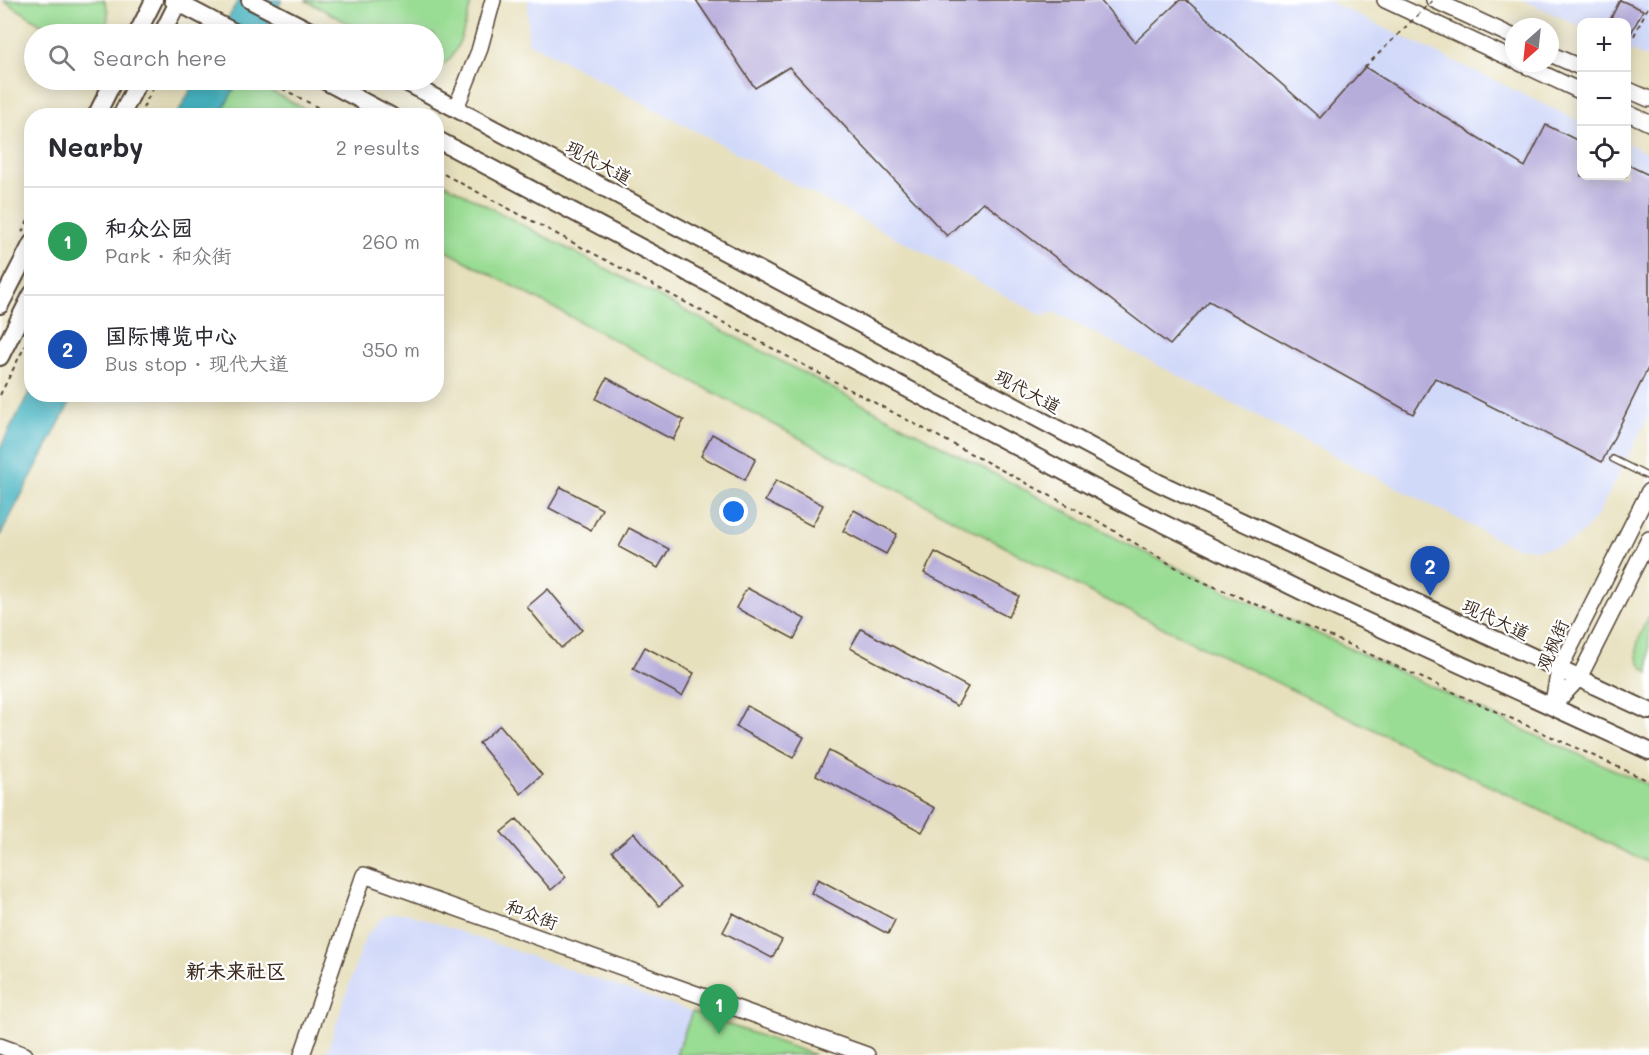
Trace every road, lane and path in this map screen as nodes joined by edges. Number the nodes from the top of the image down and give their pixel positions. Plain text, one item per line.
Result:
1 (154, 0) edge
2 (250, 0) edge
3 (493, 0) edge
4 (1385, 0) edge
5 (1433, 0) edge
6 (177, 1) edge
7 (1649, 5) edge
8 (142, 24) edge
9 (167, 24) edge
10 (218, 24) edge
11 (296, 24) edge
12 (1505, 33) edge
13 (1631, 42) edge
14 (1505, 56) edge
15 (1559, 58) edge
16 (1577, 66) edge
17 (1365, 68) dead end
18 (1539, 72) edge
19 (109, 90) edge
20 (134, 90) edge
21 (153, 90) edge
22 (285, 90) edge
23 (342, 90) edge
24 (421, 90) edge
25 (1577, 90) edge
26 (1631, 91) edge
27 (1649, 99) edge
28 (100, 108) edge
29 (125, 108) edge
30 (144, 108) edge
31 (319, 108) edge
32 (376, 108) edge
33 (456, 108) junction
34 (1631, 114) edge
35 (1649, 123) edge
36 (444, 144) edge
37 (444, 174) edge
38 (24, 258) edge
39 (0, 305) edge
40 (24, 310) edge
41 (24, 348) edge
42 (0, 357) edge
43 (0, 395) edge
44 (1613, 459) dead end
45 (1649, 477) edge
46 (1649, 491) edge
47 (1649, 539) edge
48 (1559, 670) junction
49 (1579, 678) junction
50 (1552, 707) junction
51 (1649, 711) edge
52 (1649, 751) edge
53 (1649, 781) edge
54 (0, 1046) edge
55 (25, 1055) edge
56 (302, 1055) edge
57 (867, 1055) edge

1 - 8 main road
2 - 11 main road
3 - 33 street
4 - 14 street
5 - 12 street
5 - 17 path, bridge
6 - 9 main road
6 - 10 main road
7 - 13 path
15 - 16 street
18 - 25 street
19 - 28 main road
20 - 29 main road
21 - 30 path
22 - 31 path
23 - 32 main road
24 - 33 main road, 现代大道
26 - 27 street
33 - 48 main road, 现代大道
34 - 35 street
36 - 50 main road
37 - 53 path
38 - 39 main road
40 - 42 main road
41 - 43 path
44 - 45 lane
46 - 48 street, 观枫街
47 - 49 street, 观枫街
48 - 49 main road, 现代大道
48 - 50 street, 观枫街
49 - 50 street, 观枫街
49 - 51 main road, 现代大道
50 - 52 main road
54 - 55 street
56 - 57 street, 和众街

